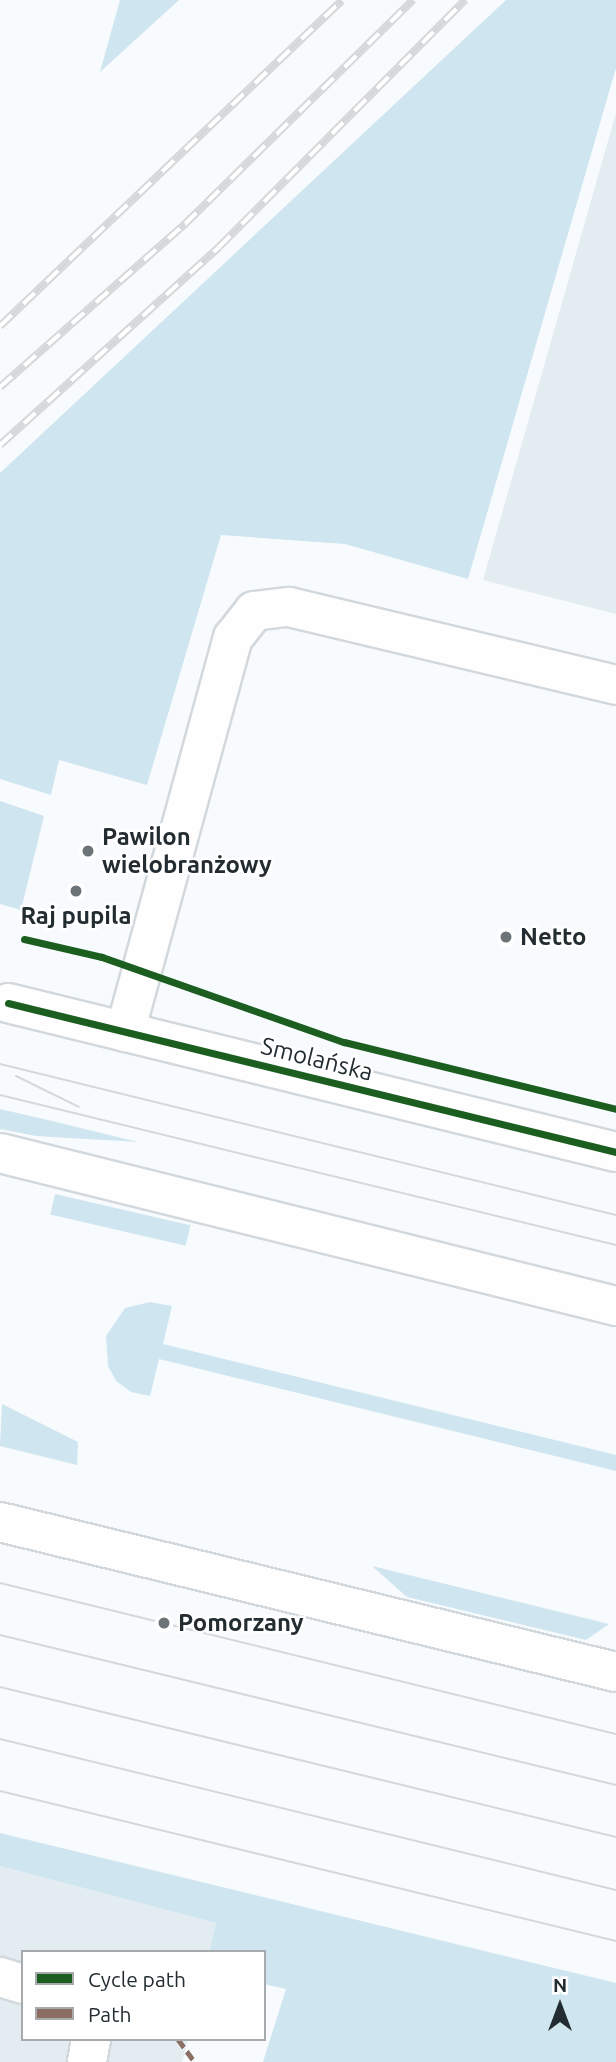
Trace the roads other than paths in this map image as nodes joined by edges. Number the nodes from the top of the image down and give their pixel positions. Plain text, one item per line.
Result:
1 (616, 685) edge
2 (8, 1003) dead end
3 (125, 1032) junction
4 (616, 1152) edge
5 (0, 1153) edge
6 (616, 1306) edge
7 (0, 1522) edge
8 (616, 1672) edge
9 (0, 1977) edge
10 (21, 1983) edge
11 (91, 2041) edge
12 (87, 2062) edge

1 - 3 street
2 - 3 street, Smolańska
3 - 4 street, Smolańska
5 - 6 street
7 - 8 street
9 - 10 street
11 - 12 street

